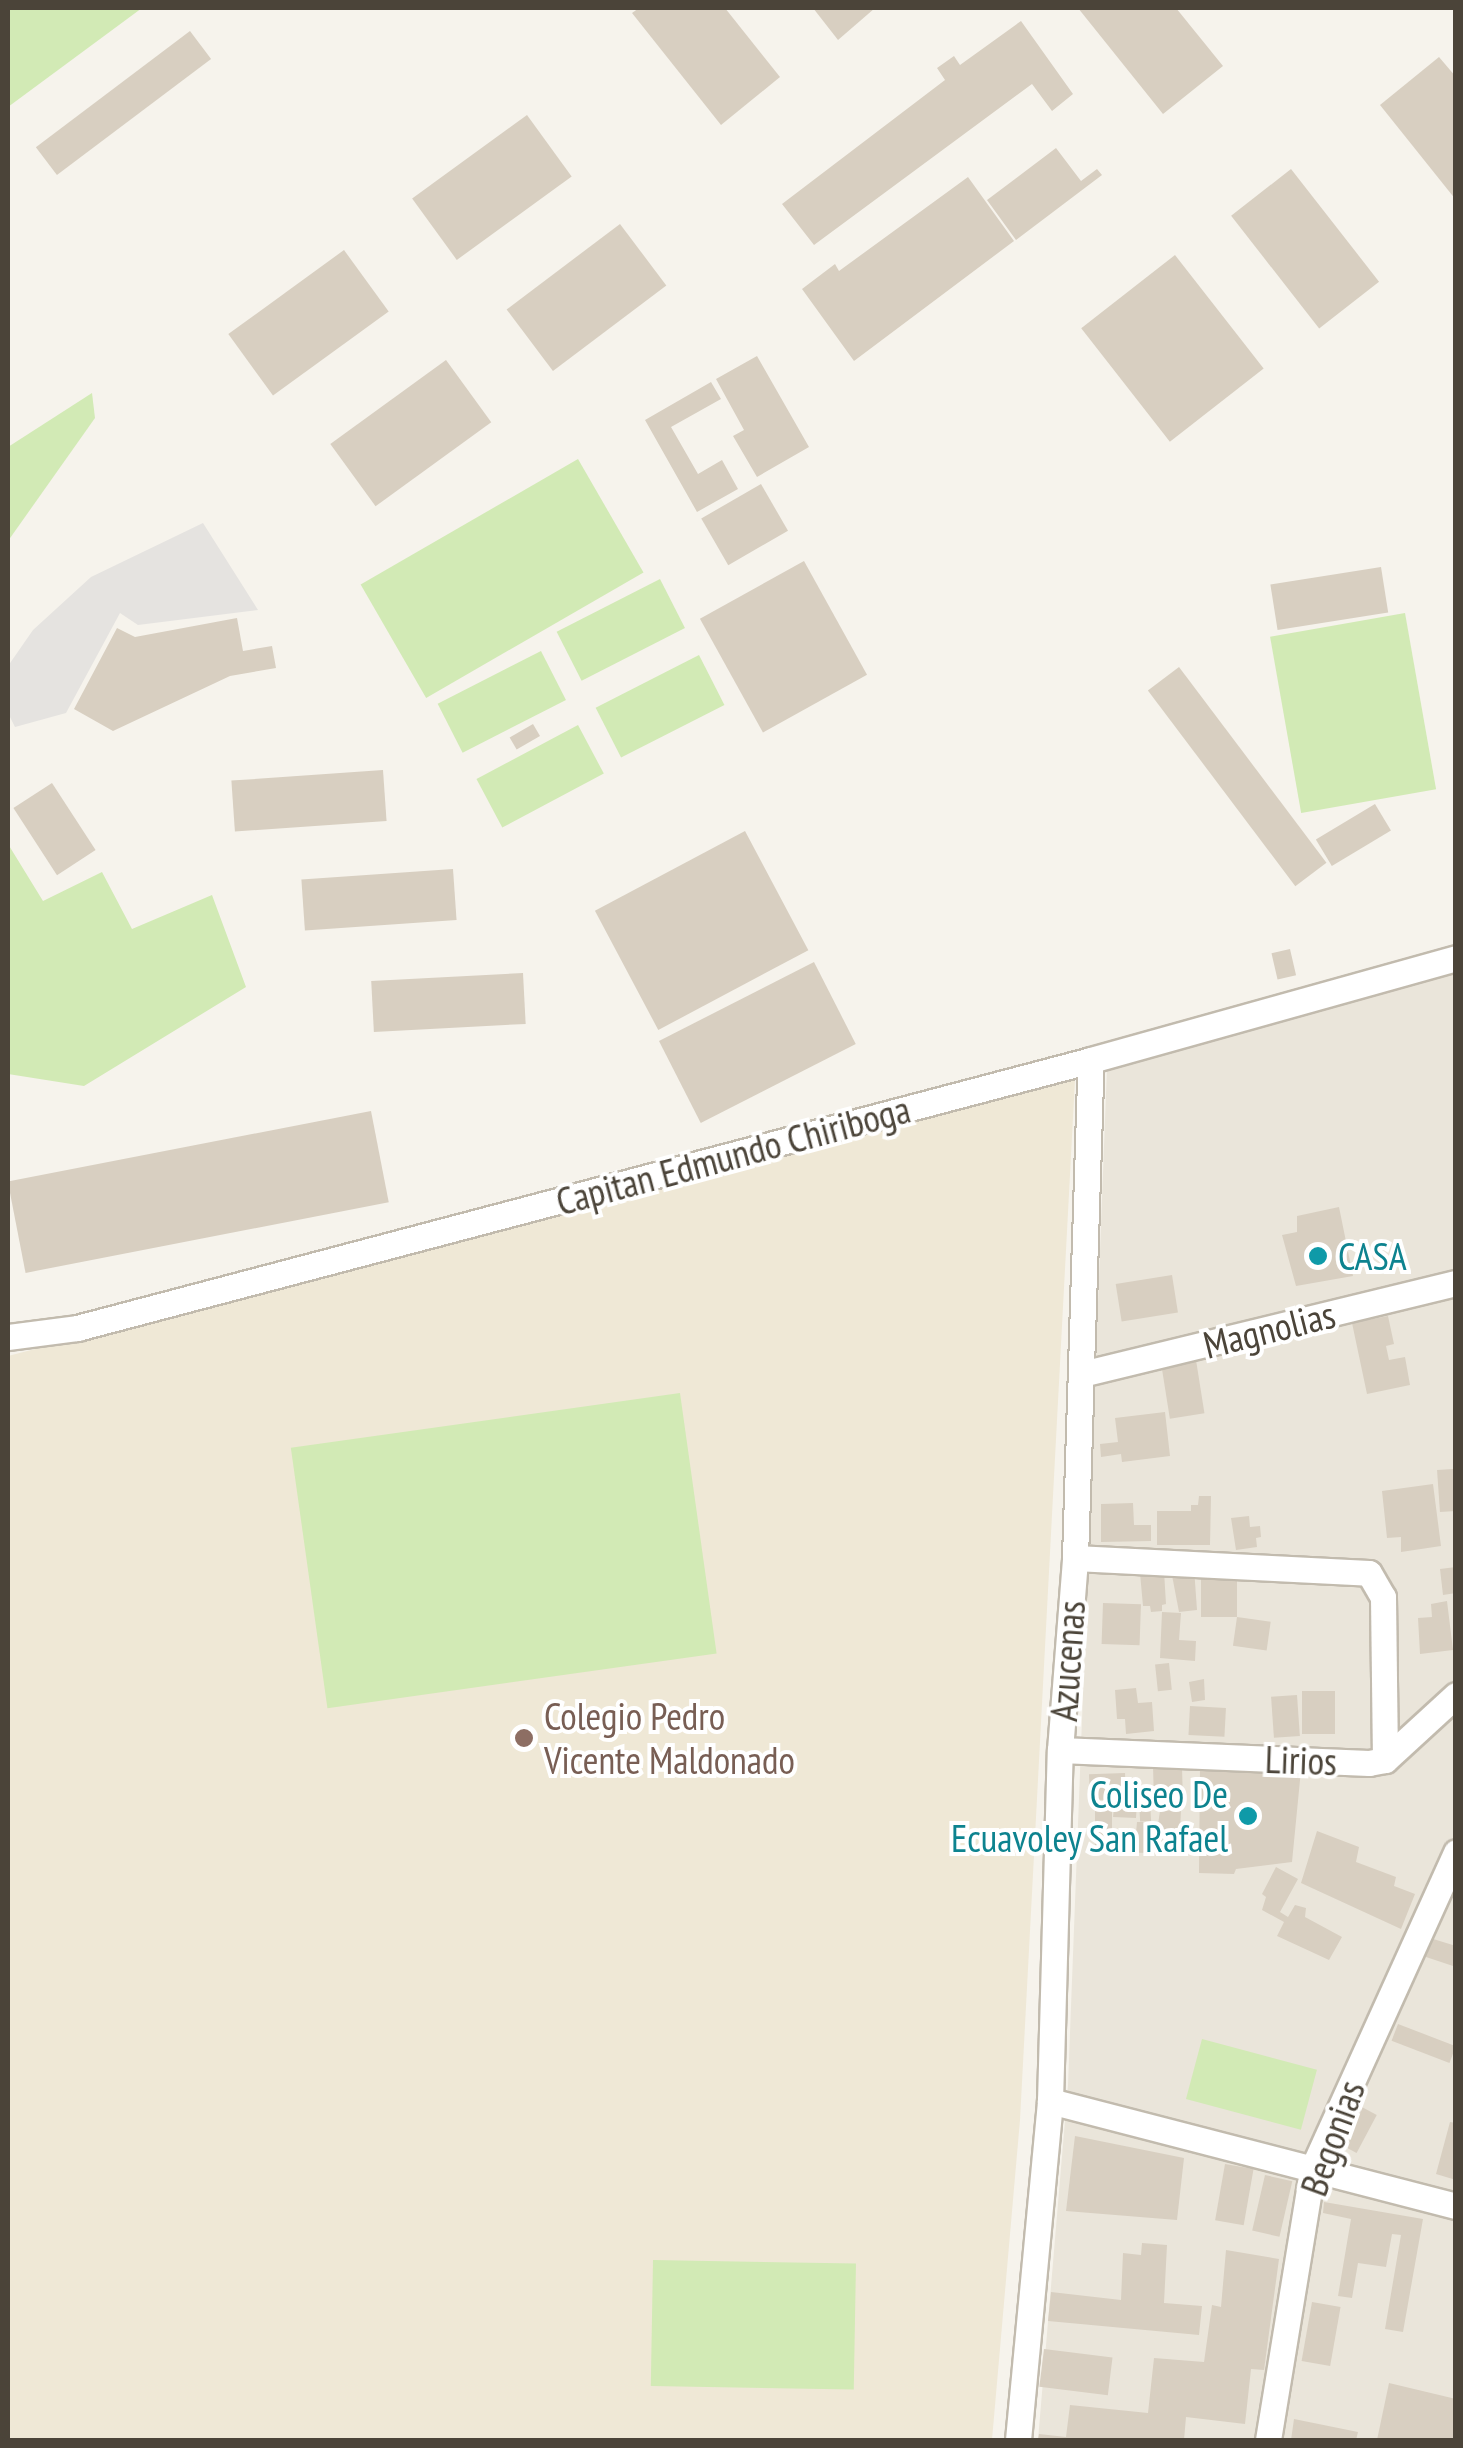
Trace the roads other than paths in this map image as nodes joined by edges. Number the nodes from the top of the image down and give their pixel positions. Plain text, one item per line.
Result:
1 (1456, 958) edge
2 (1091, 1060) junction
3 (1456, 1284) edge
4 (8, 1337) edge
5 (1082, 1374) junction
6 (1075, 1558) junction
7 (1452, 1706) edge
8 (1060, 1750) junction
9 (1385, 1760) junction
10 (1456, 1852) edge
11 (1050, 2102) junction
12 (1312, 2170) junction
13 (1456, 2206) edge
14 (1018, 2440) edge
15 (1268, 2440) edge

1 - 2 street, Capitan Edmundo Chiriboga
2 - 4 street, Capitan Edmundo Chiriboga
2 - 5 street, Azucenas
3 - 5 street, Magnolias
5 - 6 street, Azucenas
6 - 8 street, Azucenas
6 - 9 street
7 - 9 street, Lirios
8 - 9 street, Lirios
8 - 11 street, Azucenas
10 - 12 street, Begonias
11 - 12 street
11 - 14 street, Azucenas
12 - 13 street
12 - 15 street, Begonias

